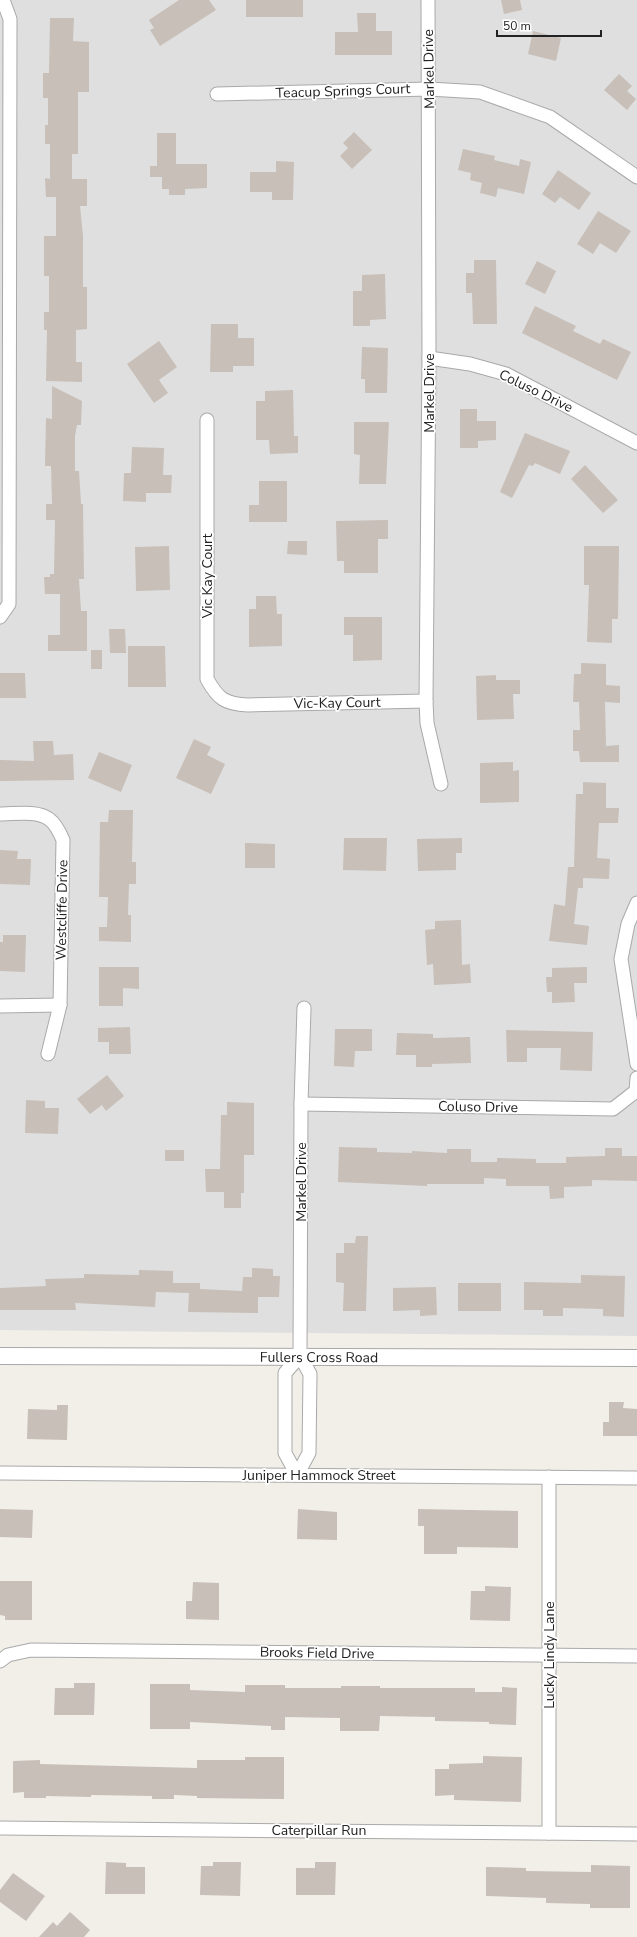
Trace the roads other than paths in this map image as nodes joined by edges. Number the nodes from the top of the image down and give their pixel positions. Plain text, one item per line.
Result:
1 (3, 0) edge
2 (428, 0) edge
3 (429, 88) junction
4 (217, 94) dead end
5 (637, 177) edge
6 (429, 358) junction
7 (207, 420) dead end
8 (637, 443) edge
9 (0, 617) edge
10 (426, 701) junction
11 (248, 705) joint
12 (442, 784) dead end
13 (0, 814) edge
14 (637, 903) edge
15 (60, 1005) junction
16 (0, 1006) edge
17 (304, 1008) dead end
18 (48, 1054) dead end
19 (637, 1064) edge
20 (637, 1078) edge
21 (636, 1091) edge
22 (301, 1104) junction
23 (0, 1356) edge
24 (300, 1356) junction
25 (637, 1358) edge
26 (0, 1473) edge
27 (297, 1475) junction
28 (549, 1477) junction
29 (637, 1478) edge
30 (548, 1656) junction
31 (637, 1656) edge
32 (0, 1661) edge
33 (0, 1828) edge
34 (549, 1833) junction
35 (637, 1834) edge

1 - 9 street
2 - 3 street, Markel Drive
3 - 4 street, Teacup Springs Court
3 - 5 street, Teacup Springs Court
3 - 6 street, Markel Drive
6 - 8 street, Coluso Drive
6 - 10 street, Markel Drive
7 - 11 street, Vic Kay Court
10 - 11 street, Vic-Kay Court
10 - 12 street, Markel Drive
13 - 15 street, Westcliffe Drive
14 - 19 street
15 - 16 street
15 - 18 street, Westcliffe Drive
17 - 22 street, Markel Drive
20 - 21 street, Coluso Drive
21 - 22 street, Coluso Drive
22 - 24 street, Markel Drive
23 - 24 street, Fullers Cross Road
24 - 25 street, Fullers Cross Road
24 - 27 street
24 - 27 street
26 - 27 street, Juniper Hammock Street
27 - 28 street, Juniper Hammock Street
28 - 29 street, Juniper Hammock Street
28 - 30 street, Lucky Lindy Lane
30 - 31 street, Brooks Field Drive
30 - 32 street, Brooks Field Drive
30 - 34 street, Lucky Lindy Lane
33 - 34 street, Caterpillar Run
34 - 35 street, Caterpillar Run

